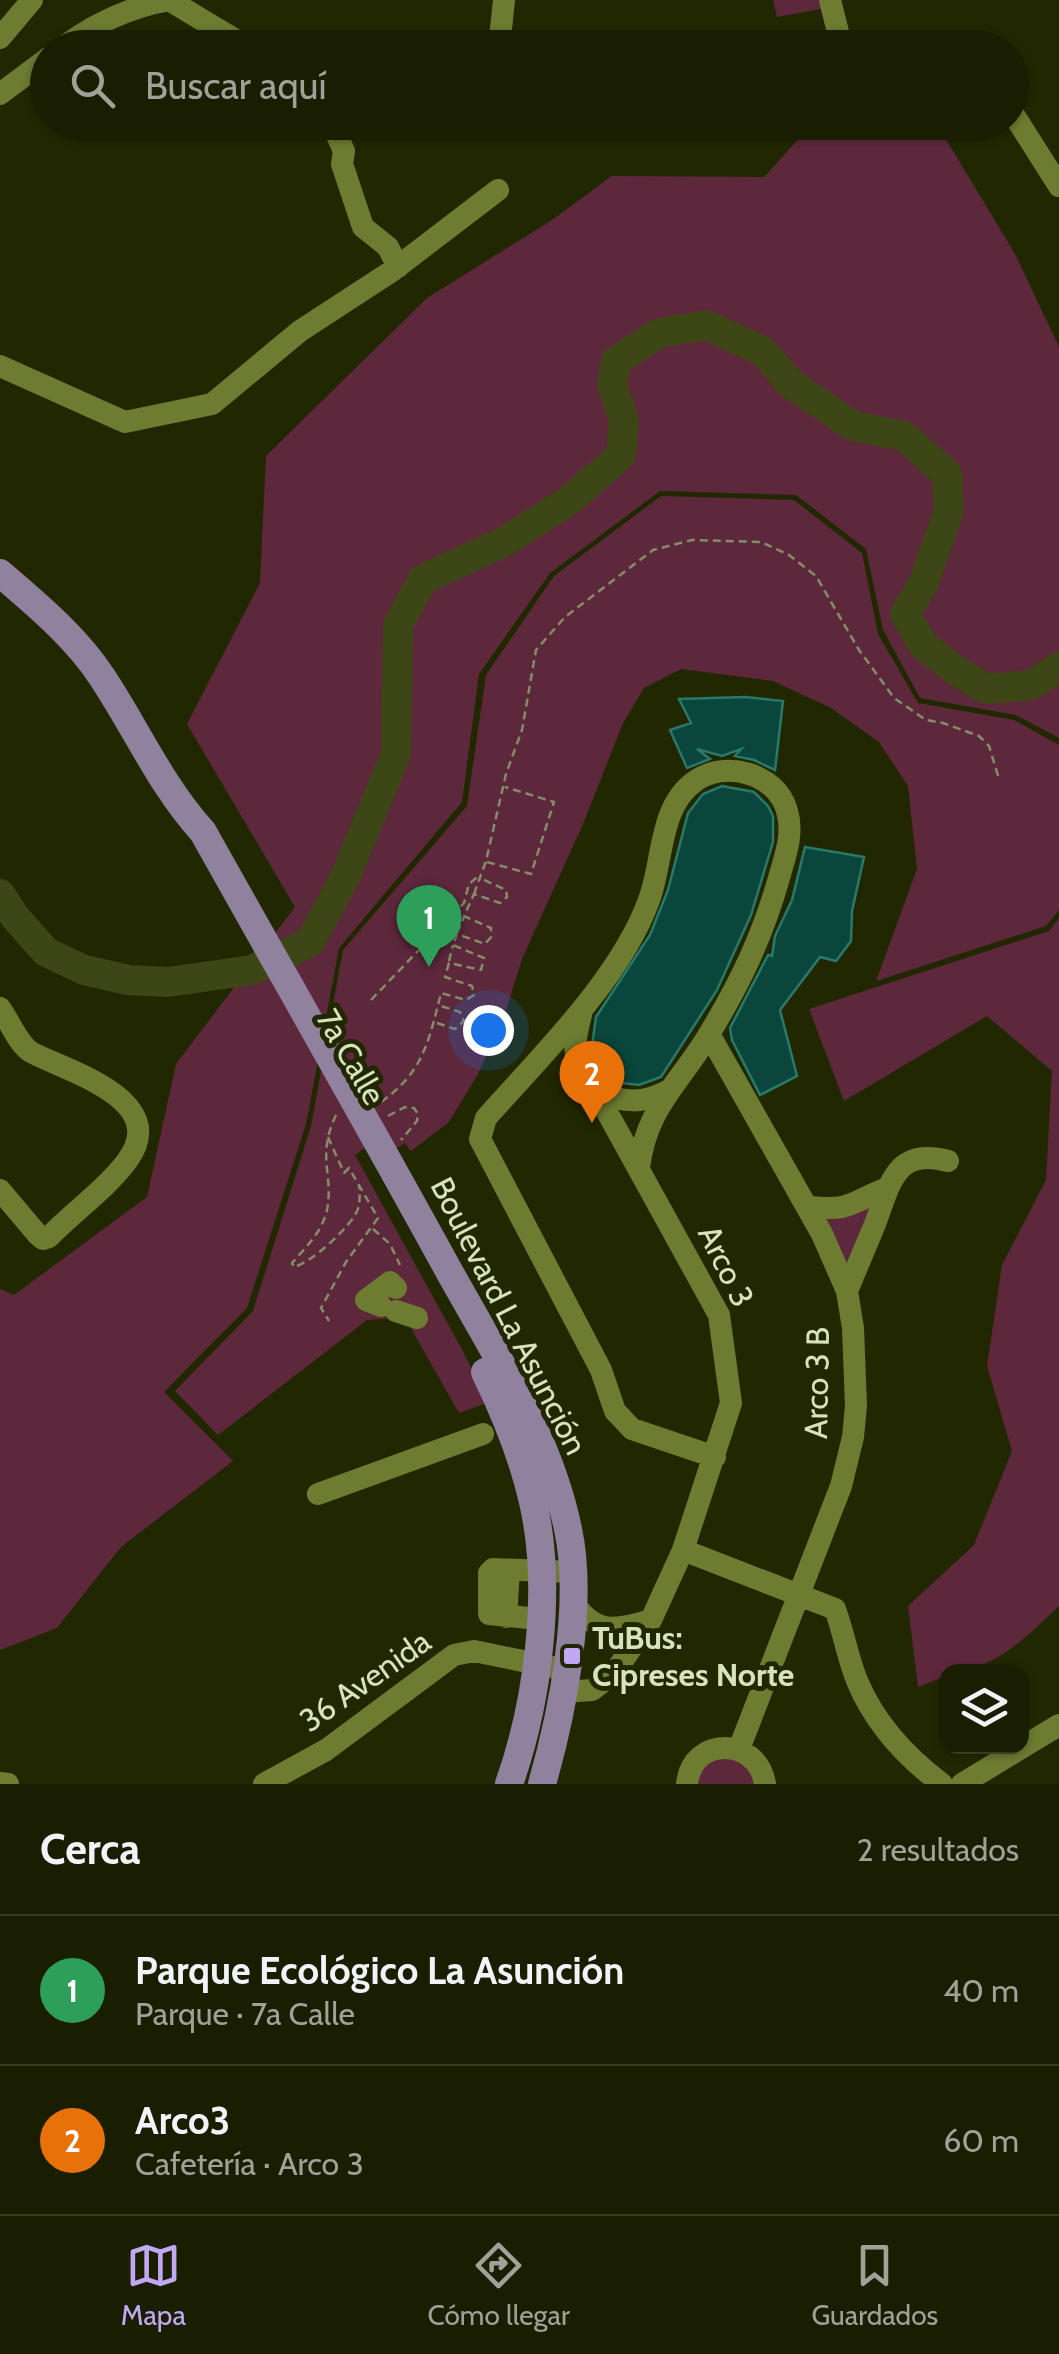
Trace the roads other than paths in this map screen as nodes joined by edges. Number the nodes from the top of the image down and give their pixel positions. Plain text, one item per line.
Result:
1 (32, 0) edge
2 (170, 0) edge
3 (504, 0) edge
4 (830, 0) edge
5 (86, 30) edge
6 (219, 30) edge
7 (501, 30) edge
8 (838, 30) edge
9 (0, 38) edge
10 (30, 69) edge
11 (5, 85) edge
12 (1029, 139) edge
13 (339, 140) edge
14 (1059, 186) edge
15 (498, 190) dead end
16 (398, 267) junction
17 (0, 366) edge
18 (0, 573) edge
19 (0, 1008) edge
20 (582, 1012) junction
21 (710, 1034) junction
22 (536, 1062) junction
23 (578, 1065) junction
24 (672, 1089) junction
25 (596, 1092) junction
26 (948, 1161) dead end
27 (638, 1168) junction
28 (380, 1182) junction
29 (885, 1189) junction
30 (0, 1190) edge
31 (808, 1207) junction
32 (846, 1291) junction
33 (465, 1338) joint
34 (483, 1434) dead end
35 (716, 1457) junction
36 (318, 1494) dead end
37 (533, 1504) junction
38 (569, 1532) junction
39 (682, 1550) junction
40 (540, 1570) junction
41 (572, 1586) junction
42 (798, 1594) junction
43 (539, 1620) junction
44 (652, 1620) junction
45 (535, 1661) junction
46 (565, 1681) junction
47 (1059, 1725) edge
48 (739, 1749) junction
49 (547, 1777) edge
50 (930, 1781) edge
51 (0, 1783) edge
52 (8, 1784) edge
53 (264, 1784) edge
54 (509, 1784) edge
55 (687, 1784) edge
56 (765, 1784) edge
57 (962, 1784) edge

1 - 9 street
2 - 5 street
2 - 6 street
3 - 7 street
4 - 8 street
10 - 11 street
12 - 14 street
13 - 16 street
15 - 16 street
16 - 17 street
18 - 28 main road, 7a Calle
19 - 30 street
20 - 21 street
20 - 22 street
20 - 23 street
21 - 24 street
21 - 31 street, Arco 3 B
22 - 23 street
22 - 35 street
23 - 25 street, Arco 3
24 - 25 street
24 - 27 street
25 - 27 street, Arco 3
26 - 29 street
27 - 35 street, Arco 3
28 - 33 main road, 7a Calle
28 - 38 main road, Boulevard La Asunción
29 - 31 street
29 - 32 street
31 - 32 street, Arco 3 B
32 - 42 street, Arco 3 B
33 - 37 main road, Boulevard La Asunción
34 - 36 street
35 - 39 street, Arco 3
37 - 38 main road
37 - 40 main road, Boulevard La Asunción
38 - 41 main road, Boulevard La Asunción
39 - 42 street
39 - 44 street, Arco 3
40 - 41 street
40 - 43 main road, Boulevard La Asunción
40 - 43 street
41 - 44 street
41 - 46 main road, Boulevard La Asunción
42 - 48 street, Arco 3 B
42 - 50 street
43 - 45 main road, Boulevard La Asunción
44 - 46 street, Arco 3
45 - 46 street, 36 Avenida
45 - 53 street, 36 Avenida
45 - 54 main road, Boulevard La Asunción
46 - 49 main road, Boulevard La Asunción
47 - 57 street
48 - 55 street
48 - 56 street
51 - 52 street

